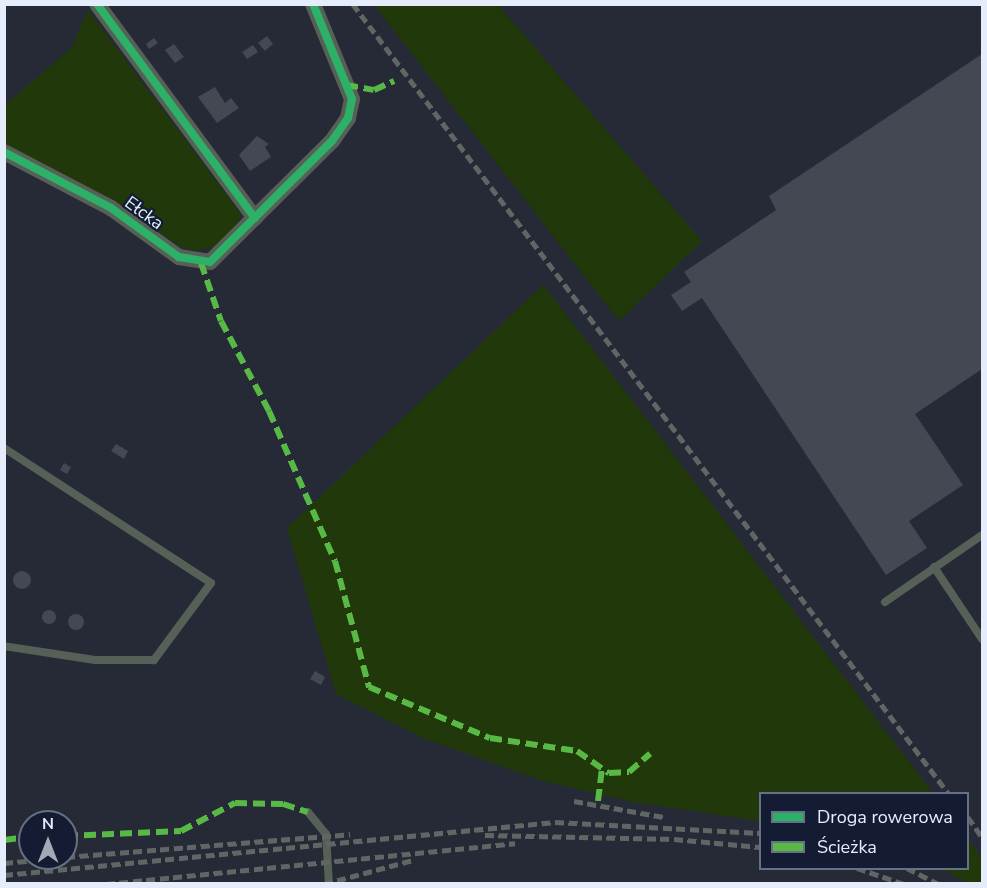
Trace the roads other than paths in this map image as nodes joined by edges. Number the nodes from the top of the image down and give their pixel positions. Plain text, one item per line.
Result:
1 (97, 4) edge
2 (313, 4) edge
3 (4, 152) edge
4 (255, 218) junction
5 (4, 448) edge
6 (982, 535) edge
7 (934, 567) junction
8 (885, 602) dead end
9 (982, 639) edge
10 (4, 646) edge
11 (308, 812) dead end
12 (329, 884) edge

1 - 4 street
2 - 4 street, Ełcka
3 - 4 street, Ełcka
5 - 10 lane
6 - 7 lane
7 - 8 lane
7 - 9 lane
11 - 12 lane

